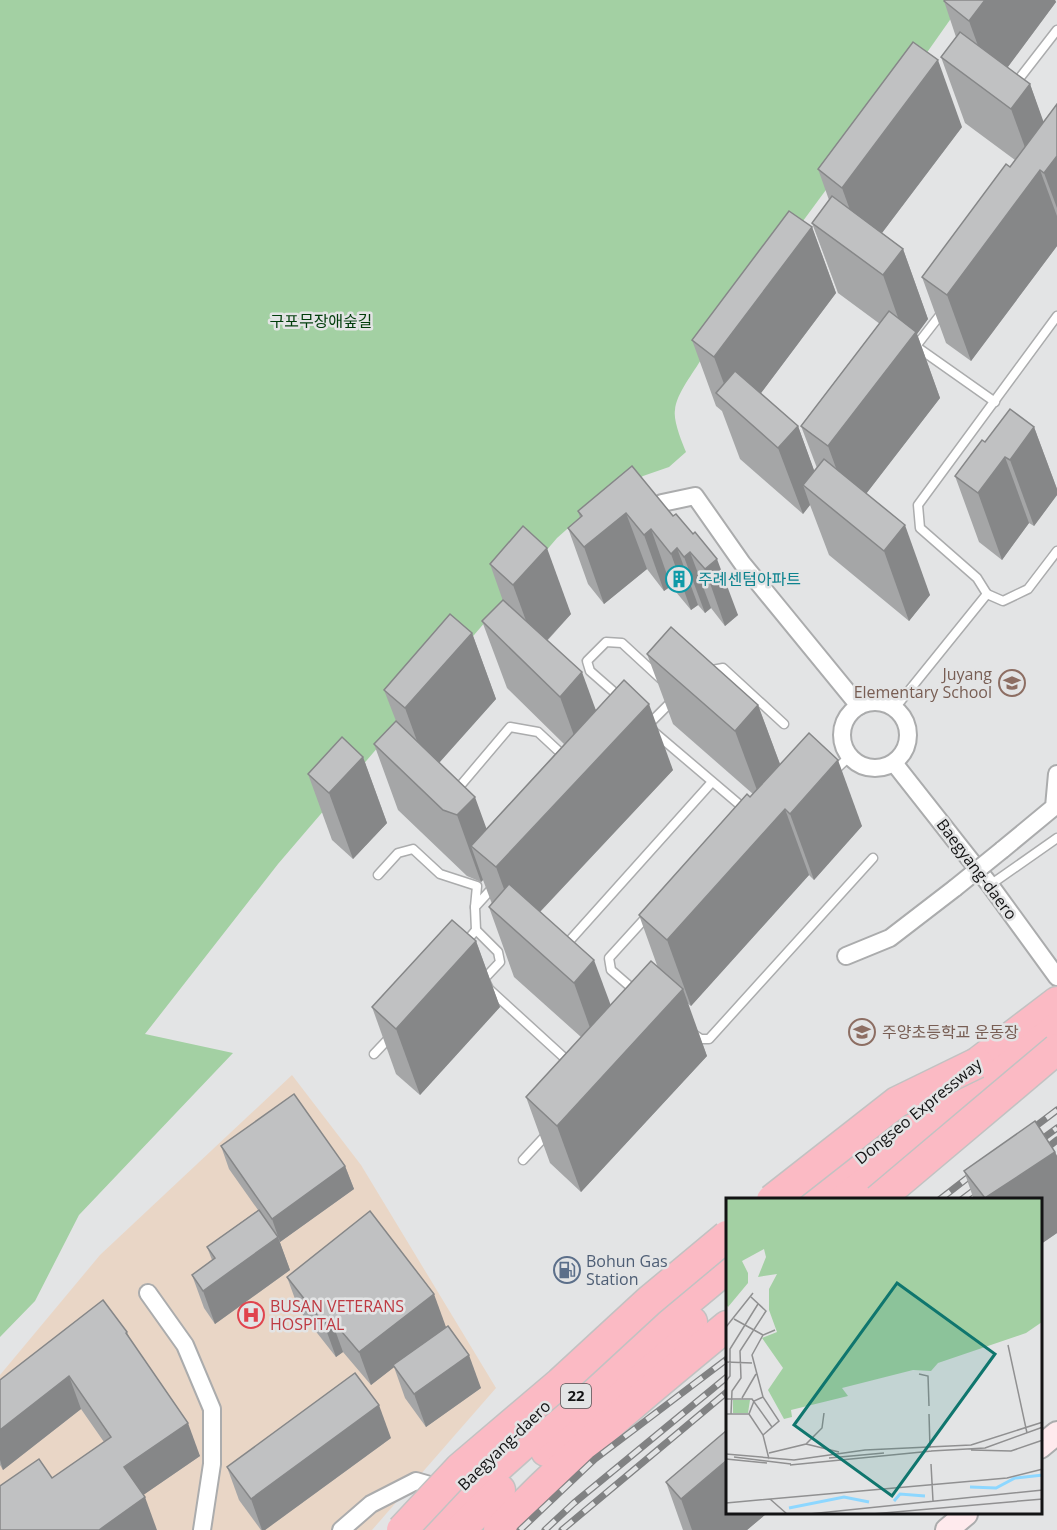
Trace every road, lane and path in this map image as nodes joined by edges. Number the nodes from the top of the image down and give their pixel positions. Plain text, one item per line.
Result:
1 (1057, 30) edge
2 (1017, 93) edge
3 (951, 301) edge
4 (1057, 316) edge
5 (917, 347) junction
6 (903, 358) edge
7 (995, 402) junction
8 (630, 527) edge
9 (1057, 551) edge
10 (987, 594) junction
11 (700, 673) edge
12 (627, 703) edge
13 (859, 706) junction
14 (895, 708) junction
15 (784, 724) dead end
16 (647, 726) junction
17 (639, 734) edge
18 (849, 757) junction
19 (570, 761) edge
20 (894, 763) junction
21 (1057, 774) edge
22 (826, 780) edge
23 (712, 782) junction
24 (455, 792) edge
25 (754, 818) edge
26 (1057, 838) edge
27 (873, 858) dead end
28 (506, 873) edge
29 (378, 875) dead end
30 (990, 885) junction
31 (475, 907) junction
32 (655, 907) edge
33 (476, 930) junction
34 (462, 946) edge
35 (561, 950) edge
36 (846, 956) dead end
37 (1057, 977) edge
38 (641, 981) edge
39 (1057, 990) edge
40 (1057, 1002) edge
41 (682, 1026) dead end
42 (1057, 1028) edge
43 (397, 1029) edge
44 (1057, 1051) edge
45 (374, 1054) edge
46 (977, 1063) junction
47 (577, 1069) edge
48 (555, 1126) edge
49 (523, 1160) dead end
50 (775, 1198) edge
51 (790, 1198) edge
52 (811, 1198) edge
53 (846, 1198) edge
54 (871, 1198) edge
55 (880, 1198) edge
56 (726, 1237) edge
57 (726, 1248) edge
58 (726, 1269) edge
59 (148, 1293) dead end
60 (726, 1295) edge
61 (726, 1312) edge
62 (726, 1327) edge
63 (1057, 1433) edge
64 (1042, 1446) edge
65 (455, 1492) junction
66 (965, 1515) edge
67 (202, 1530) edge
68 (341, 1530) edge
69 (402, 1530) edge
70 (422, 1530) edge
71 (430, 1530) edge
72 (460, 1530) edge
73 (477, 1530) edge
74 (499, 1530) edge
75 (947, 1530) edge

1 - 2 lane
3 - 5 lane
4 - 7 lane
5 - 6 lane
5 - 7 lane
7 - 10 lane
8 - 13 street
9 - 10 lane
10 - 14 lane
11 - 15 lane
12 - 16 lane
13 - 14 street
13 - 18 street
14 - 20 street
16 - 17 lane
16 - 23 lane
18 - 20 street
18 - 22 lane
19 - 24 lane
20 - 30 street, Baegyang-daero
21 - 36 street, bridge
23 - 25 lane
23 - 35 lane
26 - 30 lane
27 - 41 lane
28 - 31 lane
29 - 31 lane
30 - 37 street, Baegyang-daero
31 - 33 lane
32 - 38 lane
33 - 34 lane
33 - 47 lane
39 - 51 main road
40 - 46 highway, Dongseo Expressway
42 - 53 highway, Dongseo Expressway
43 - 45 lane
44 - 54 main road
44 - 55 highway, bridge
46 - 50 highway, bridge
46 - 52 highway, Dongseo Expressway, bridge
48 - 49 lane
56 - 69 highway, bridge
57 - 65 main road, Baegyang-daero
58 - 71 highway, 22
59 - 67 street
60 - 72 highway, 22
61 - 73 main road
62 - 74 highway
63 - 64 main road
65 - 68 street
65 - 70 main road, Baegyang-daero
66 - 75 main road

